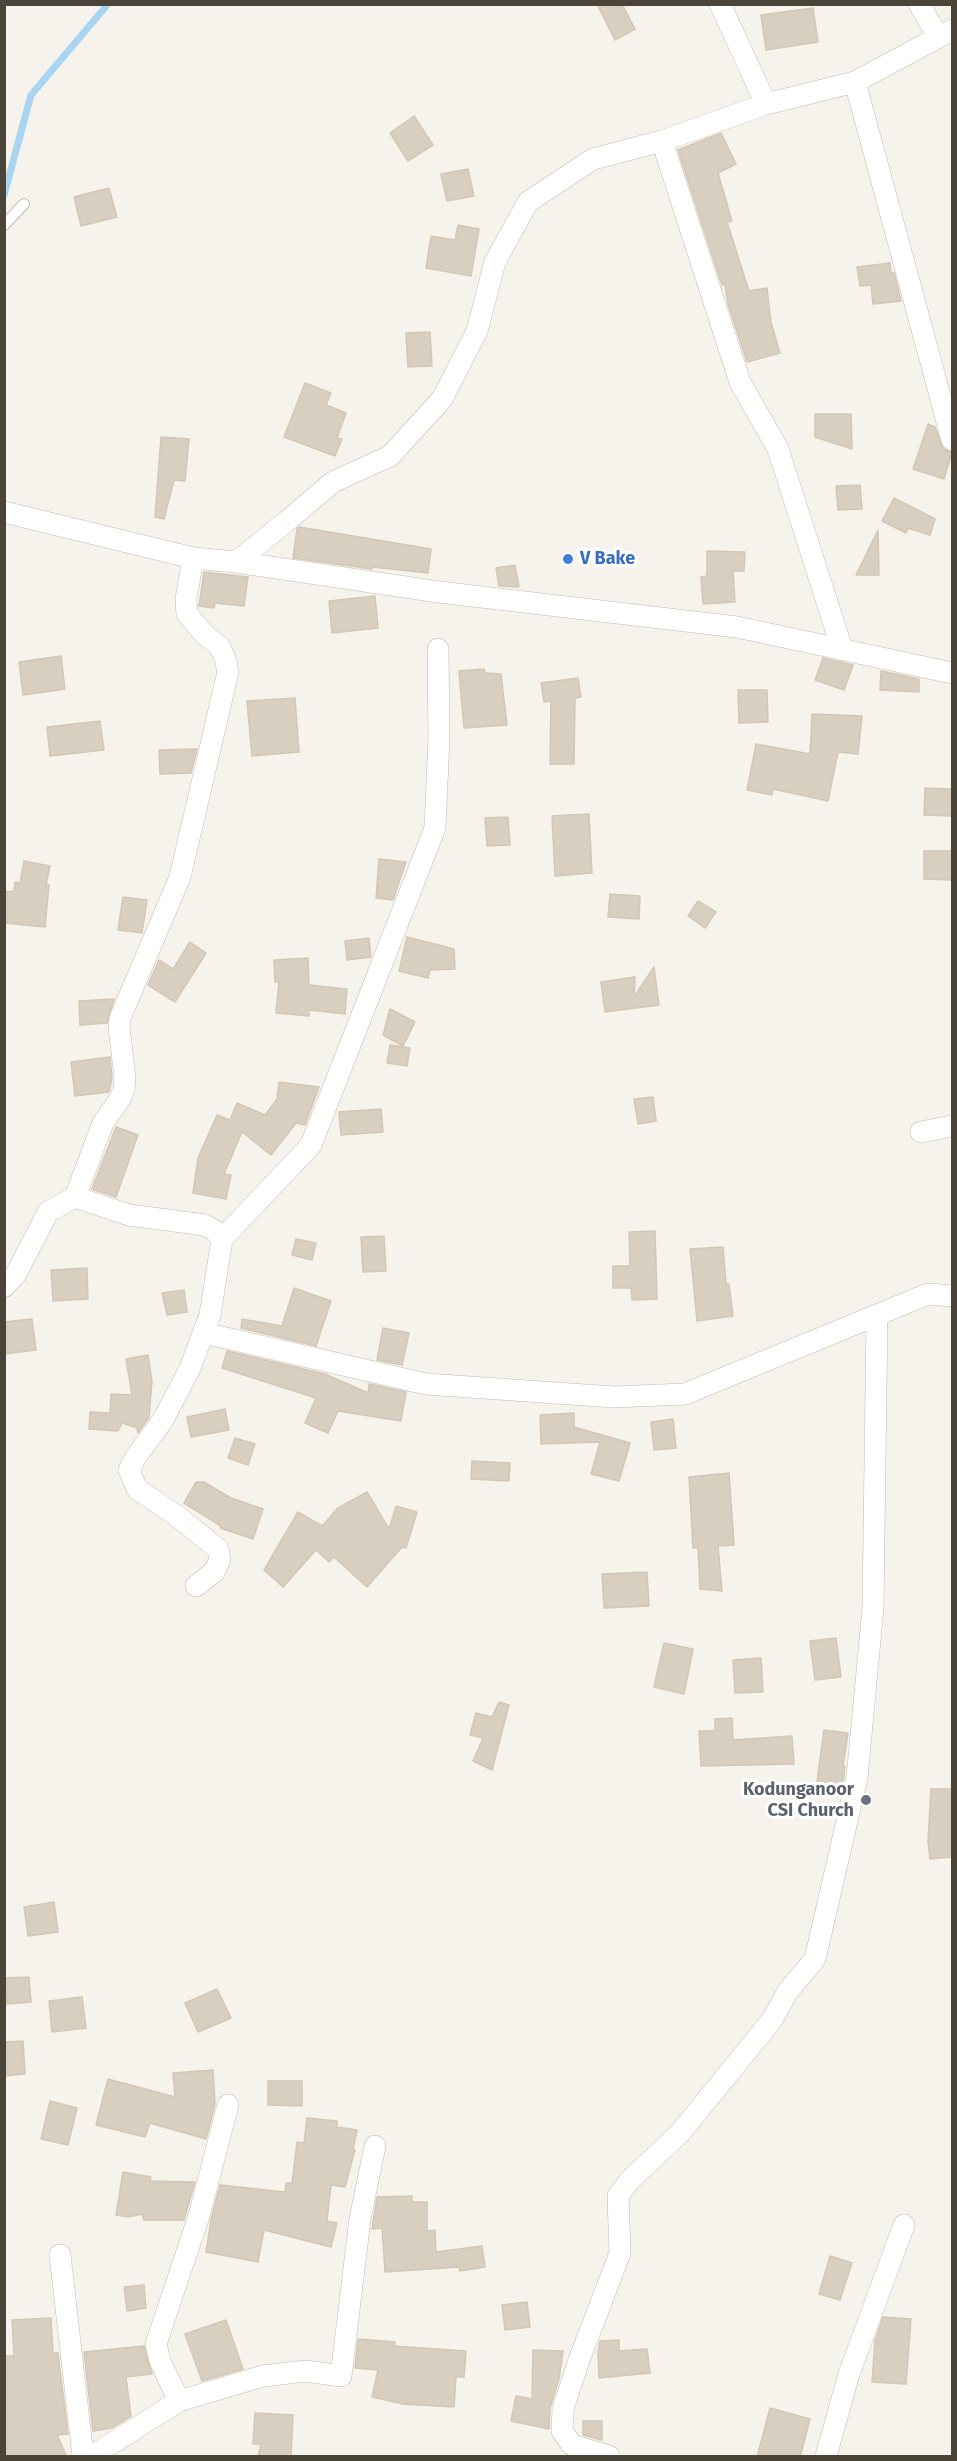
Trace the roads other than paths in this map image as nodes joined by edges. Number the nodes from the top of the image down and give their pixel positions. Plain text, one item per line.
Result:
1 (720, 4) edge
2 (919, 4) edge
3 (945, 34) edge
4 (855, 82) junction
5 (766, 104) junction
6 (662, 141) junction
7 (24, 204) dead end
8 (4, 225) edge
9 (952, 440) edge
10 (4, 512) edge
11 (193, 558) junction
12 (236, 562) junction
13 (438, 649) dead end
14 (842, 650) junction
15 (952, 673) edge
16 (952, 1126) edge
17 (921, 1132) dead end
18 (75, 1197) junction
19 (222, 1239) junction
20 (4, 1287) edge
21 (952, 1296) edge
22 (877, 1315) junction
23 (204, 1333) junction
24 (196, 1586) dead end
25 (228, 2105) dead end
26 (375, 2146) dead end
27 (904, 2225) dead end
28 (60, 2255) dead end
29 (179, 2401) junction
30 (83, 2457) edge
31 (92, 2457) edge
32 (609, 2457) edge
33 (825, 2457) edge

1 - 5 street
2 - 3 street
3 - 4 street
4 - 5 street
4 - 9 street
5 - 6 street
6 - 12 street
6 - 14 street
7 - 8 lane
10 - 11 street
11 - 12 street
11 - 18 street
12 - 14 street
13 - 19 street
14 - 15 street
16 - 17 street
18 - 19 street
18 - 20 street
19 - 23 street
21 - 22 street
22 - 23 street
22 - 32 street
23 - 24 street
25 - 29 street
26 - 29 street
27 - 33 street
28 - 30 street
29 - 31 street

